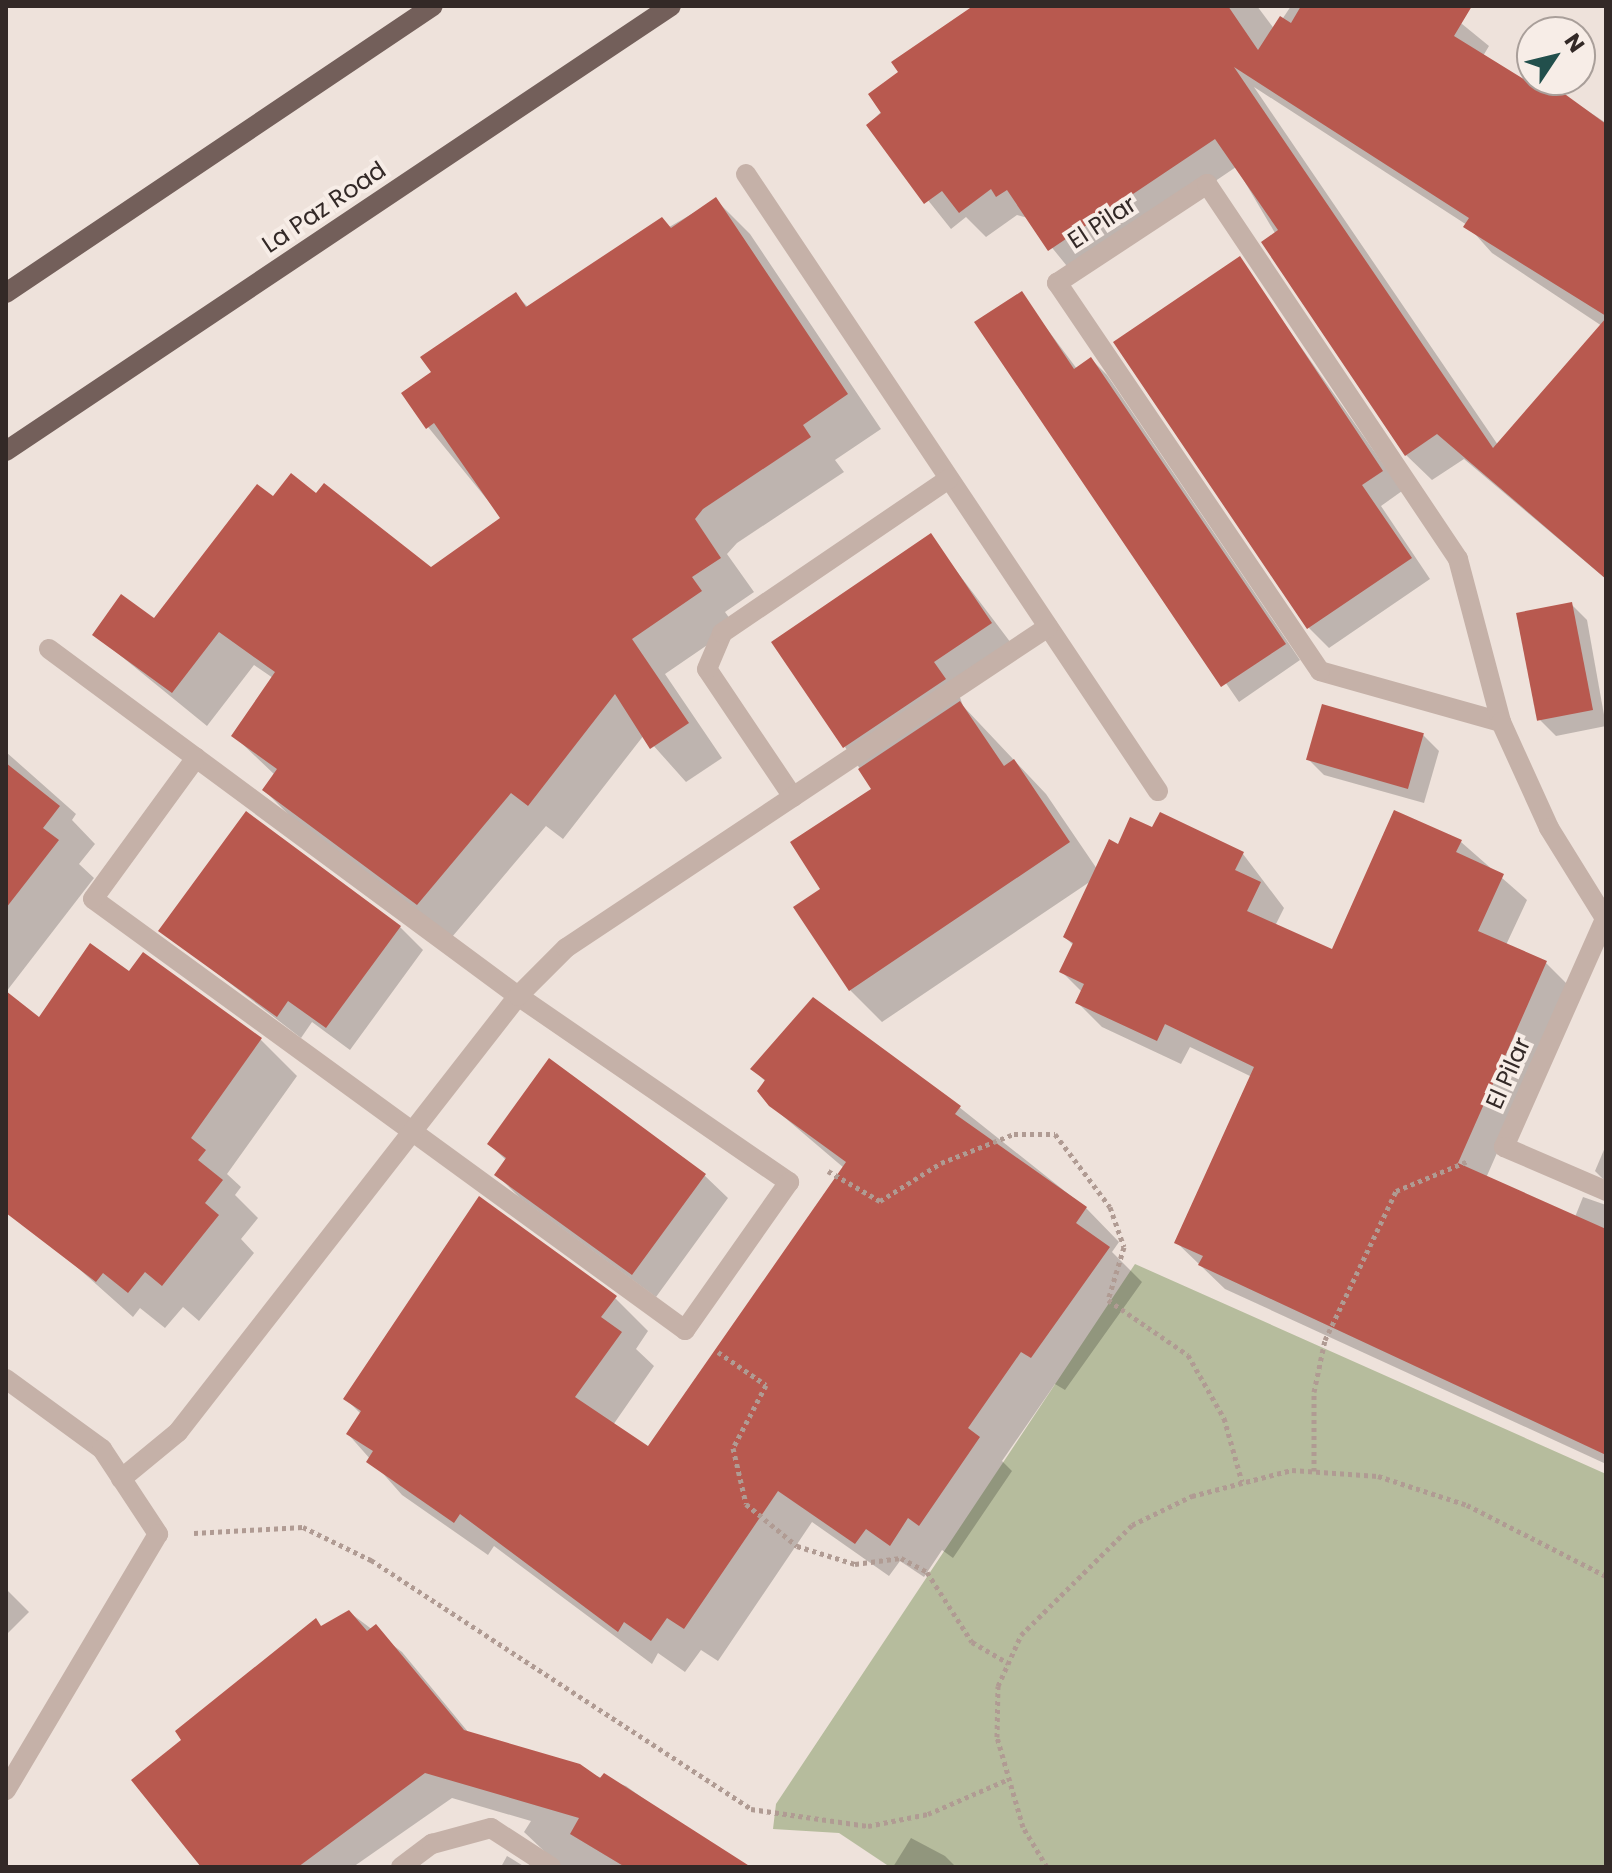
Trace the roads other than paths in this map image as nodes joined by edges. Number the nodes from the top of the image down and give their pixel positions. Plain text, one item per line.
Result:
1 (433, 6) edge
2 (671, 6) edge
3 (746, 174) dead end
4 (6, 293) edge
5 (6, 451) edge
6 (949, 479) junction
7 (1048, 627) junction
8 (49, 649) dead end
9 (1501, 722) junction
10 (196, 758) junction
11 (1158, 791) dead end
12 (793, 797) junction
13 (1606, 920) edge
14 (518, 996) junction
15 (409, 1136) junction
16 (1606, 1191) edge
17 (6, 1379) edge
18 (121, 1479) junction
19 (6, 1790) edge
20 (401, 1867) edge
21 (551, 1867) edge

1 - 4 main road
2 - 5 main road, La Paz Road
3 - 6 street
6 - 7 street
6 - 12 street
7 - 11 street
7 - 12 street
8 - 10 street
9 - 9 street, El Pilar
9 - 13 street, El Pilar
10 - 14 street
10 - 15 street
12 - 14 street
13 - 16 street, El Pilar
14 - 15 street
14 - 15 street
15 - 18 street
17 - 18 street
18 - 19 street
20 - 21 street

